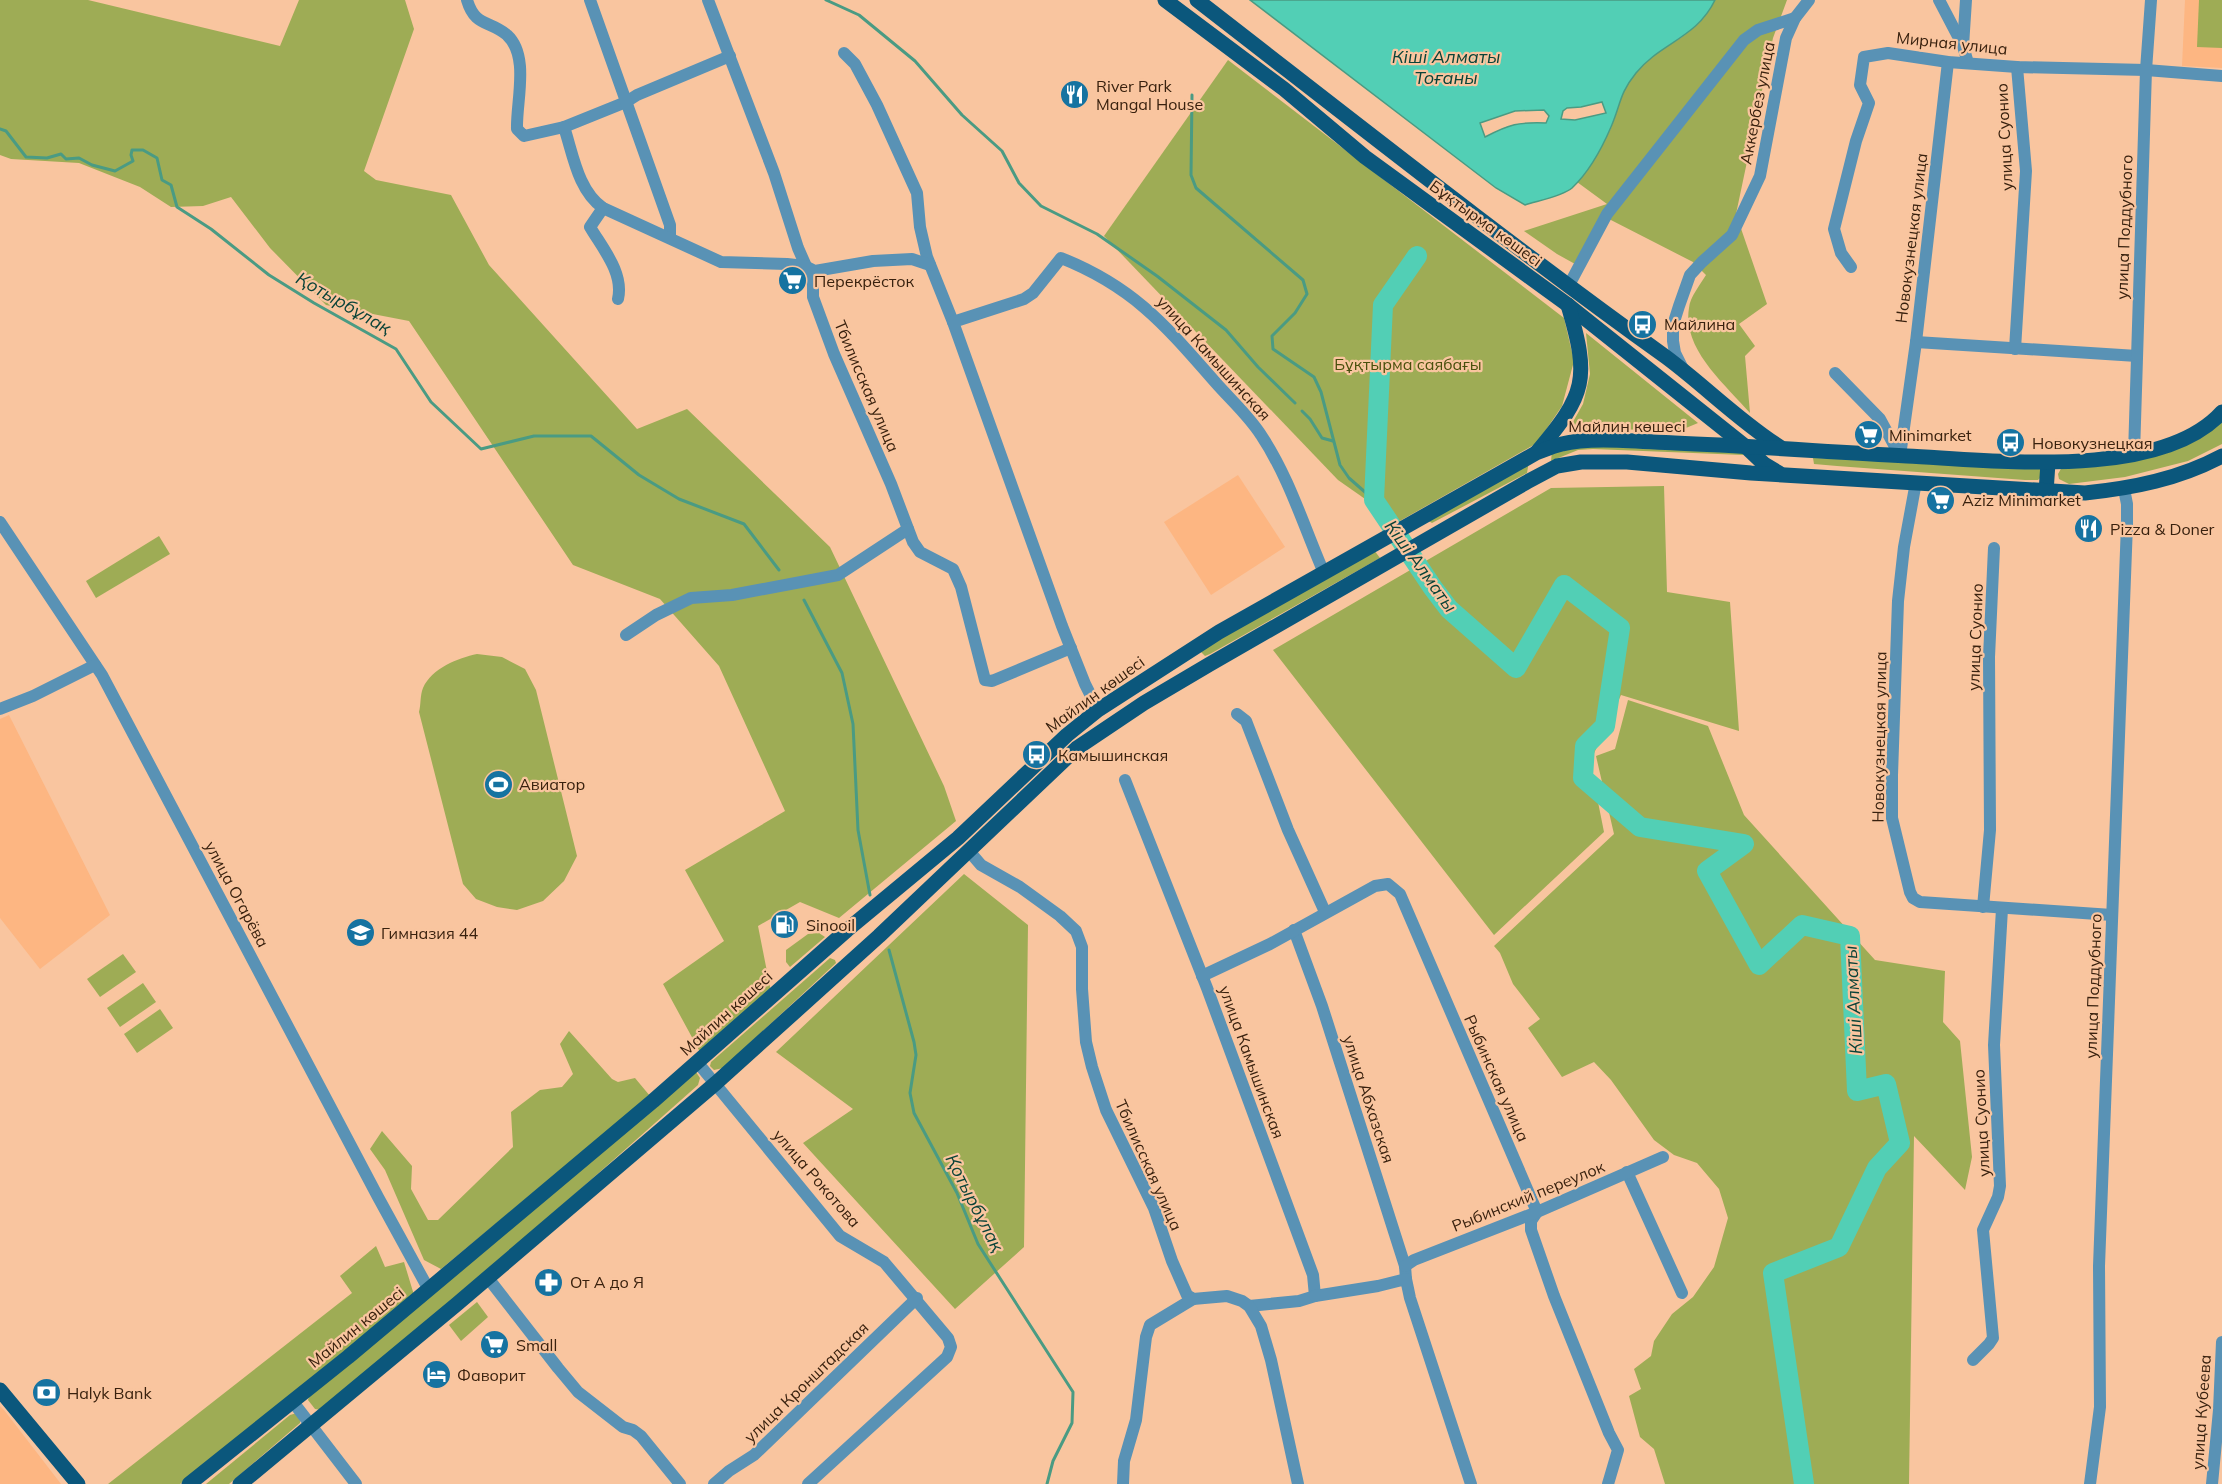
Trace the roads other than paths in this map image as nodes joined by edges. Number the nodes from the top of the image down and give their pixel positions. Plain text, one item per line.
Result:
1 (467, 0) edge
2 (590, 0) edge
3 (708, 0) edge
4 (1165, 0) edge
5 (1197, 0) edge
6 (1809, 0) edge
7 (1939, 0) edge
8 (1966, 0) edge
9 (2151, 0) edge
10 (1795, 18) junction
11 (1963, 46) junction
12 (844, 53) dead end
13 (730, 56) junction
14 (1948, 62) junction
15 (1968, 63) junction
16 (2017, 67) junction
17 (2146, 70) junction
18 (2222, 76) edge
19 (626, 102) junction
20 (564, 127) junction
21 (603, 208) junction
22 (670, 238) junction
23 (930, 265) junction
24 (805, 266) junction
25 (1851, 267) dead end
26 (1568, 287) junction
27 (618, 299) dead end
28 (1568, 306) junction
29 (953, 322) junction
30 (1916, 342) junction
31 (2015, 349) junction
32 (2137, 356) junction
33 (1683, 370) junction
34 (1835, 373) dead end
35 (1731, 411) junction
36 (2222, 412) edge
37 (1729, 441) junction
38 (1745, 446) junction
39 (1782, 448) junction
40 (1536, 453) junction
41 (2134, 454) junction
42 (1900, 456) junction
43 (2222, 456) edge
44 (2048, 463) junction
45 (1700, 468) junction
46 (1785, 474) junction
47 (1916, 482) junction
48 (2124, 489) junction
49 (2046, 492) junction
50 (0, 522) edge
51 (908, 529) junction
52 (1994, 548) dead end
53 (1324, 573) junction
54 (626, 635) dead end
55 (1071, 648) junction
56 (95, 665) junction
57 (0, 709) edge
58 (1098, 710) junction
59 (1237, 714) dead end
60 (1125, 780) dead end
61 (969, 851) junction
62 (1983, 907) junction
63 (2002, 909) junction
64 (1325, 912) junction
65 (2112, 915) junction
66 (1294, 930) junction
67 (824, 951) junction
68 (845, 967) junction
69 (1202, 976) junction
70 (698, 1063) junction
71 (716, 1083) junction
72 (1663, 1157) dead end
73 (1627, 1172) junction
74 (1537, 1212) junction
75 (1405, 1266) junction
76 (488, 1278) junction
77 (1406, 1280) junction
78 (429, 1290) junction
79 (1682, 1293) dead end
80 (1315, 1296) junction
81 (917, 1298) junction
82 (1193, 1299) junction
83 (1249, 1306) junction
84 (2222, 1342) edge
85 (1973, 1360) dead end
86 (0, 1390) edge
87 (293, 1402) junction
88 (312, 1425) junction
89 (78, 1484) edge
90 (189, 1484) edge
91 (240, 1484) edge
92 (356, 1484) edge
93 (680, 1484) edge
94 (714, 1484) edge
95 (808, 1484) edge
96 (1123, 1484) edge
97 (1298, 1484) edge
98 (1471, 1484) edge
99 (1608, 1484) edge
100 (2090, 1484) edge
101 (2212, 1484) edge

1 - 20 street
2 - 19 street
3 - 13 street, Тбилисская улица
4 - 28 main road, Бұқтырма көшесі
5 - 26 main road, Бұқтырма көшесі
6 - 10 street, Аккербез улица
7 - 11 street
8 - 11 street
9 - 17 street, улица Поддубного
10 - 26 street
10 - 33 street, Аккербез улица
11 - 15 street
12 - 23 street
13 - 19 street
13 - 24 street, Тбилисская улица
14 - 15 street, Мирная улица
14 - 25 street, Мирная улица
14 - 30 street, Новокузнецкая улица
15 - 16 street, Мирная улица
16 - 17 street, Мирная улица
16 - 31 street, улица Суонио
17 - 18 street, Мирная улица
17 - 32 street, улица Поддубного
19 - 20 street
19 - 22 street
20 - 21 street
21 - 22 street
21 - 27 street
22 - 24 street
23 - 24 street
23 - 29 street
24 - 51 street, Тбилисская улица
26 - 33 main road, Бұқтырма көшесі
28 - 37 main road, Бұқтырма көшесі
28 - 40 main road
29 - 53 street, улица Камышинская
29 - 55 street
30 - 31 street
30 - 42 street, Новокузнецкая улица
31 - 32 street
32 - 41 street, улица Поддубного
33 - 35 main road, Бұқтырма көшесі
34 - 42 street
35 - 37 main road
35 - 39 main road, Бұқтырма көшесі
36 - 41 main road, Майлин көшесі
37 - 38 main road, Майлин көшесі
37 - 40 main road, Майлин көшесі
37 - 45 main road
38 - 39 main road, Майлин көшесі
38 - 46 main road
39 - 42 main road, Майлин көшесі
40 - 53 main road, Майлин көшесі
41 - 44 main road, Майлин көшесі
42 - 44 main road, Майлин көшесі
43 - 48 main road, Майлин көшесі
44 - 49 main road
45 - 46 main road, Майлин көшесі
45 - 61 main road, Майлин көшесі
46 - 47 main road, Майлин көшесі
47 - 49 main road, Майлин көшесі
47 - 62 street, Новокузнецкая улица
48 - 49 main road, Майлин көшесі
48 - 65 street, улица Поддубного
50 - 56 street, улица Огарёва
51 - 54 street
51 - 55 street, Тбилисская улица
52 - 62 street, улица Суонио
53 - 58 main road, Майлин көшесі
55 - 58 street
56 - 57 street
56 - 78 street, улица Огарёва
58 - 67 main road, Майлин көшесі
59 - 64 street
60 - 69 street, улица Камышинская
61 - 68 main road, Майлин көшесі
61 - 82 street, Тбилисская улица
62 - 63 street, Новокузнецкая улица
63 - 65 street, Новокузнецкая улица
63 - 85 street, улица Суонио
64 - 66 street, Рыбинская улица
64 - 74 street, Рыбинская улица
65 - 100 street, улица Поддубного
66 - 69 street, Рыбинская улица
66 - 75 street, улица Абхазская
67 - 68 main road
67 - 70 main road, Майлин көшесі
68 - 71 main road, Майлин көшесі
69 - 80 street, улица Камышинская
70 - 71 street, улица Рокотова
70 - 78 main road, Майлин көшесі
71 - 76 main road, Майлин көшесі
71 - 81 street, улица Рокотова
72 - 73 street, Рыбинский переулок
73 - 74 street, Рыбинский переулок
73 - 79 street
74 - 75 street, Рыбинский переулок
74 - 99 street, Рыбинская улица
75 - 77 street, улица Абхазская
76 - 88 main road, Майлин көшесі
76 - 93 street
77 - 80 street
77 - 98 street, улица Абхазская
78 - 87 main road, Майлин көшесі
80 - 83 street
81 - 94 street, улица Кронштадская
81 - 95 street, улица Рокотова
82 - 83 street
82 - 96 street
83 - 97 street
84 - 101 street, улица Кубеева
86 - 89 main road
87 - 88 street
87 - 90 main road, Майлин көшесі
88 - 91 main road, Майлин көшесі
88 - 92 street

